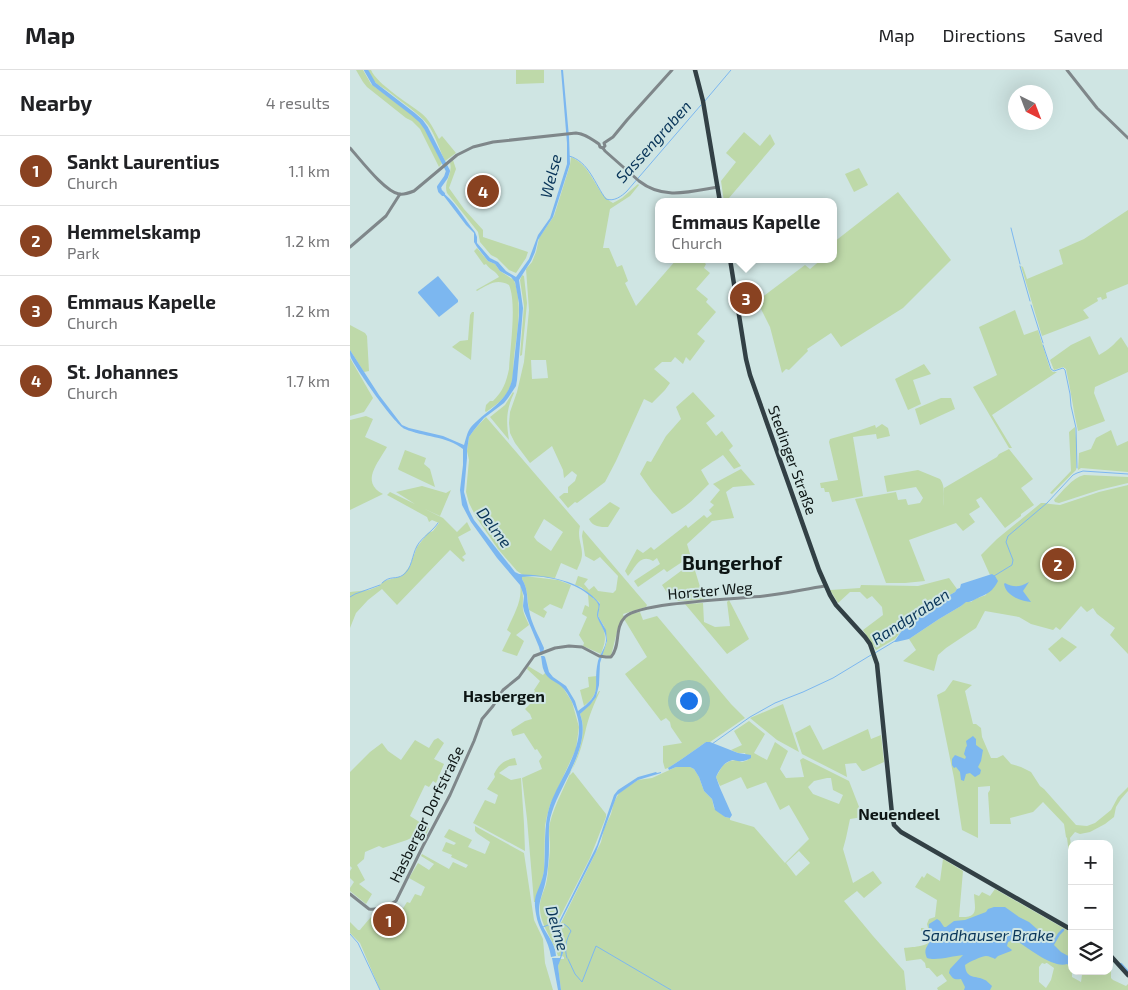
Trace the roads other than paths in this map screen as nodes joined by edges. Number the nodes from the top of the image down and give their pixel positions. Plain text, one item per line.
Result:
1 (672, 70) edge
2 (695, 70) edge
3 (1068, 71) edge
4 (1128, 138) edge
5 (604, 143) junction
6 (599, 144) junction
7 (350, 148) edge
8 (603, 148) junction
9 (718, 187) junction
10 (400, 194) junction
11 (719, 198) edge
12 (350, 247) edge
13 (731, 263) edge
14 (825, 586) junction
15 (601, 656) joint
16 (350, 894) edge
17 (1068, 928) edge
18 (1113, 958) edge
19 (1128, 975) edge

1 - 5 street
2 - 9 main road
3 - 4 street
5 - 6 street
5 - 8 street
6 - 8 street
6 - 10 street
7 - 10 street
8 - 9 street
9 - 11 main road
10 - 12 street
13 - 14 main road, Stedinger Straße
14 - 15 street, Horster Weg
14 - 17 main road, Stedinger Straße
15 - 16 street, Hasberger Dorfstraße
18 - 19 main road

